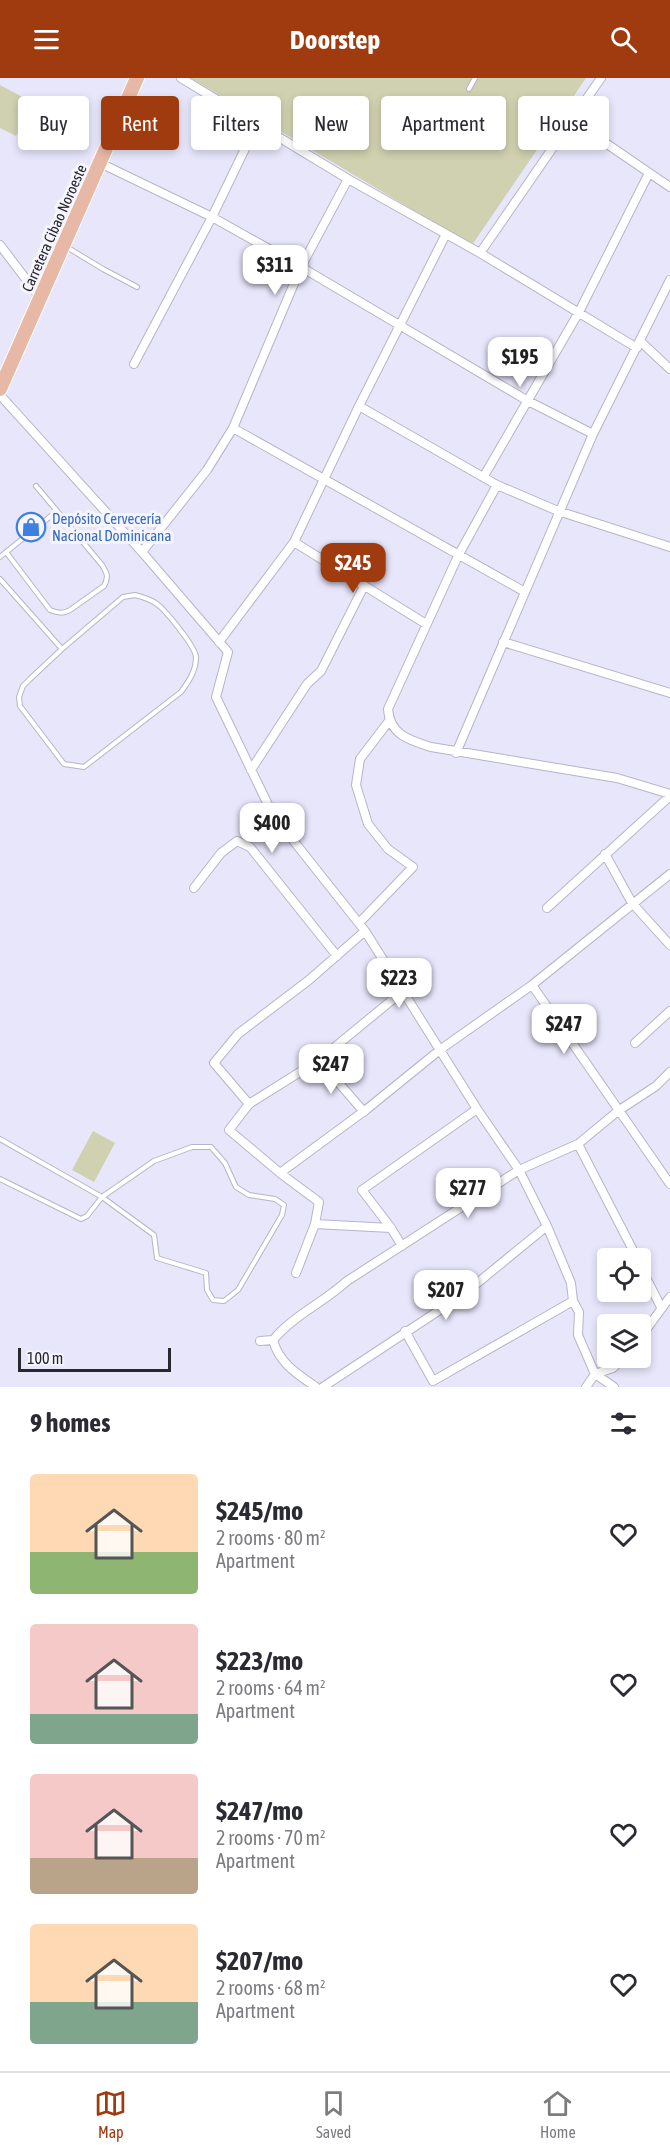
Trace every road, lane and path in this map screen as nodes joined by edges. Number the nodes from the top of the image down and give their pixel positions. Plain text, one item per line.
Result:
1 (137, 78) edge
2 (181, 78) edge
3 (475, 78) edge
4 (601, 78) edge
5 (469, 89) dead end
6 (211, 96) edge
7 (589, 96) edge
8 (281, 139) edge
9 (609, 145) edge
10 (244, 150) edge
11 (551, 150) edge
12 (100, 163) junction
13 (649, 173) junction
14 (348, 179) junction
15 (670, 187) edge
16 (212, 217) junction
17 (446, 234) junction
18 (0, 245) edge
19 (64, 246) junction
20 (480, 253) junction
21 (301, 267) junction
22 (670, 280) edge
23 (137, 287) dead end
24 (41, 300) junction
25 (579, 312) junction
26 (399, 326) junction
27 (638, 345) junction
28 (134, 364) dead end
29 (670, 369) edge
30 (0, 389) edge
31 (0, 394) edge
32 (528, 401) junction
33 (359, 406) junction
34 (233, 428) junction
35 (593, 434) junction
36 (484, 476) junction
37 (325, 478) junction
38 (497, 485) junction
39 (36, 486) dead end
40 (558, 511) junction
41 (57, 512) junction
42 (294, 542) junction
43 (670, 547) edge
44 (6, 552) junction
45 (142, 552) junction
46 (458, 556) junction
47 (0, 557) edge
48 (0, 579) edge
49 (364, 586) junction
50 (525, 592) junction
51 (426, 624) junction
52 (219, 642) junction
53 (503, 642) junction
54 (62, 649) junction
55 (670, 693) edge
56 (389, 721) junction
57 (456, 753) junction
58 (251, 770) junction
59 (670, 795) edge
60 (605, 854) junction
61 (670, 874) edge
62 (194, 888) dead end
63 (632, 903) junction
64 (548, 909) dead end
65 (359, 923) junction
66 (365, 931) junction
67 (670, 945) edge
68 (338, 956) junction
69 (532, 985) junction
70 (403, 991) junction
71 (670, 1011) edge
72 (635, 1043) dead end
73 (441, 1049) junction
74 (319, 1060) junction
75 (670, 1072) edge
76 (249, 1104) junction
77 (477, 1109) junction
78 (618, 1111) junction
79 (364, 1112) junction
80 (0, 1139) edge
81 (578, 1144) junction
82 (519, 1170) junction
83 (280, 1173) junction
84 (0, 1179) edge
85 (670, 1184) edge
86 (102, 1197) junction
87 (315, 1224) junction
88 (547, 1226) junction
89 (391, 1228) junction
90 (402, 1246) junction
91 (632, 1248) edge
92 (296, 1273) dead end
93 (651, 1287) edge
94 (670, 1297) edge
95 (573, 1301) junction
96 (661, 1307) junction
97 (651, 1322) edge
98 (405, 1331) junction
99 (273, 1340) junction
100 (260, 1341) dead end
101 (613, 1368) edge
102 (595, 1374) junction
103 (316, 1387) edge
104 (323, 1387) edge
105 (586, 1387) edge
106 (592, 1387) edge
107 (614, 1387) edge

1 - 12 main road, Carretera Cibao Noroeste
2 - 6 street
3 - 5 lane
4 - 7 street
8 - 14 street
9 - 13 street
10 - 16 street
11 - 20 street
12 - 16 street
12 - 19 main road, Carretera Cibao Noroeste
13 - 15 street
13 - 25 street
14 - 17 street
14 - 21 street
16 - 21 street
16 - 28 street
17 - 20 street
17 - 26 street
18 - 24 street
19 - 23 lane
19 - 24 main road, Carretera Cibao Noroeste
20 - 25 street
21 - 26 street
21 - 34 street
22 - 27 street
24 - 30 main road, Carretera Cibao Noroeste
25 - 27 street
25 - 32 street
26 - 32 street
26 - 33 street
27 - 29 street
27 - 35 street
31 - 45 street
32 - 35 street
32 - 36 street
33 - 36 street
33 - 37 street
34 - 37 street
34 - 45 street
35 - 40 street
36 - 38 street
37 - 42 street
37 - 46 street
38 - 40 street
38 - 46 street
39 - 41 lane
40 - 43 street
40 - 50 street
41 - 44 lane
41 - 44 lane
42 - 49 street
42 - 52 street
44 - 47 lane
45 - 52 street
46 - 50 street
46 - 51 street
48 - 54 lane
49 - 51 street
49 - 58 street
50 - 53 street
51 - 56 street
52 - 58 street
53 - 55 street
53 - 57 street
54 - 54 lane
56 - 57 street
56 - 65 street
57 - 59 street
58 - 65 street
59 - 60 street
60 - 63 street
60 - 64 street
61 - 63 street
62 - 68 street
63 - 67 street
63 - 69 street
65 - 66 street
66 - 68 street
66 - 70 street
68 - 76 street
69 - 73 street
69 - 78 street
70 - 73 street
70 - 74 street
71 - 72 street
73 - 77 street
73 - 79 street
74 - 76 street
74 - 79 street
75 - 78 street
76 - 83 street
77 - 82 street
77 - 89 street
78 - 81 street
78 - 85 street
79 - 83 street
80 - 86 lane
81 - 82 street
81 - 91 street
82 - 88 street
82 - 90 street
83 - 87 street
84 - 86 lane
86 - 86 lane
87 - 89 street
87 - 92 street
88 - 95 street
88 - 98 street
89 - 90 street
90 - 99 street
93 - 96 street
94 - 96 street
95 - 98 street
95 - 102 street
96 - 97 street
98 - 104 street
99 - 100 street
99 - 103 street
101 - 102 street
102 - 105 street
102 - 106 street
102 - 107 street

